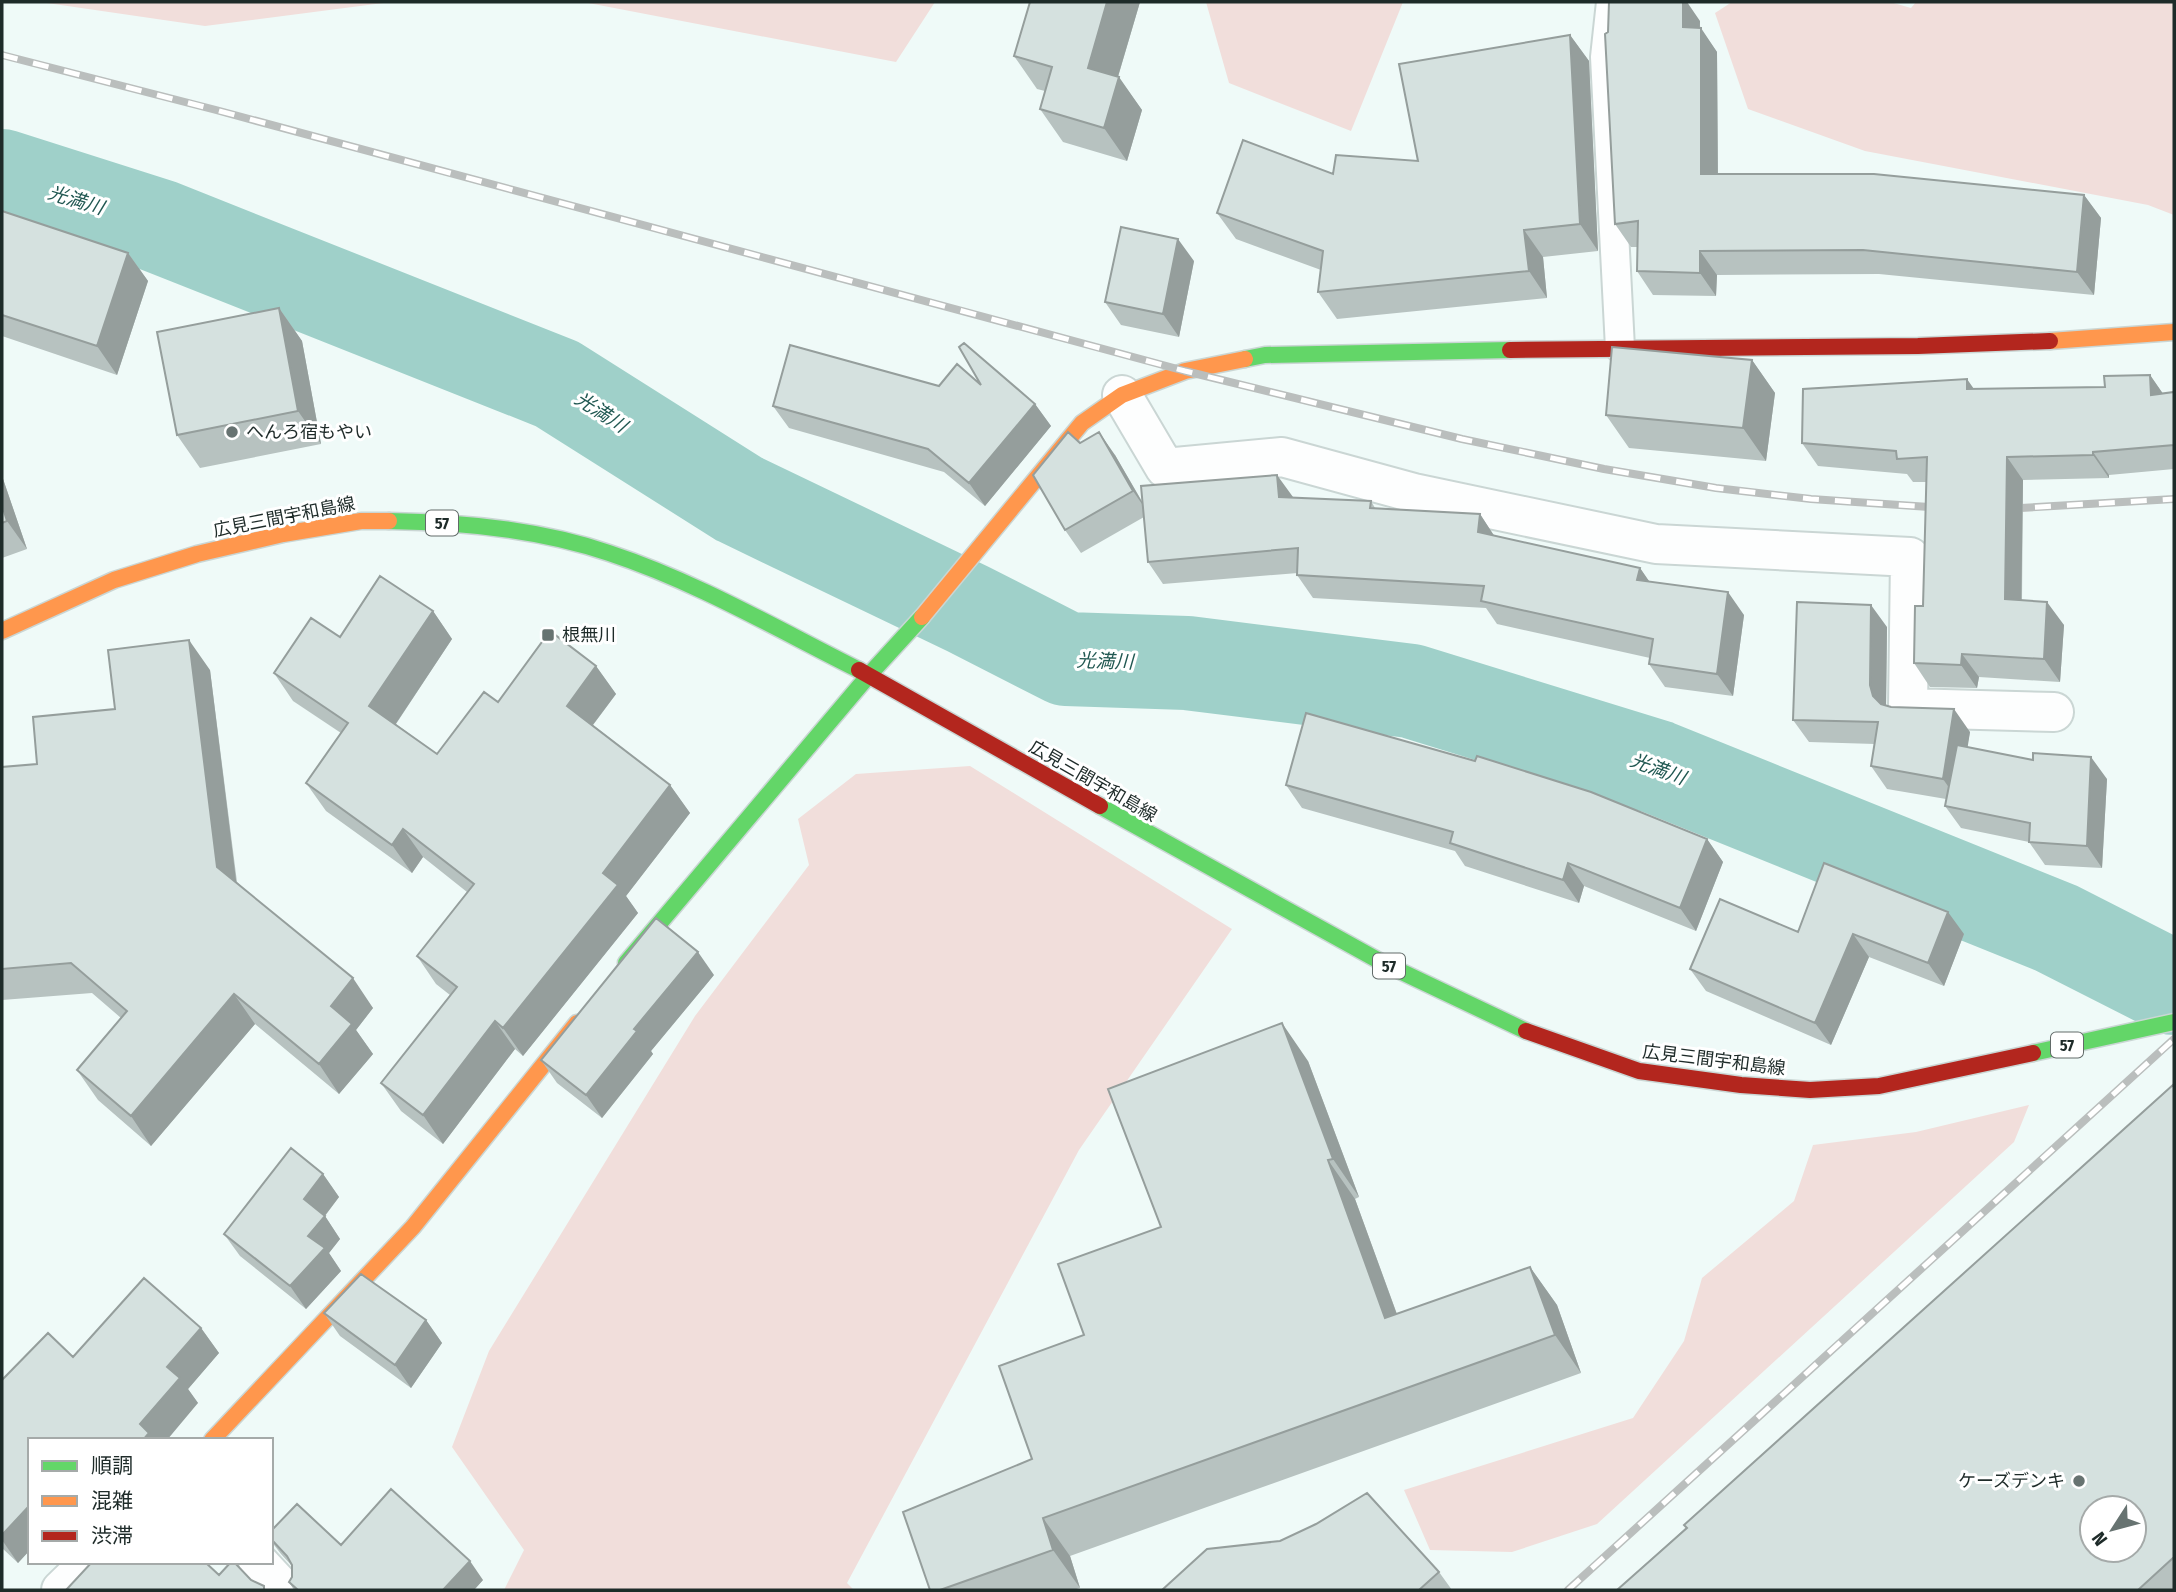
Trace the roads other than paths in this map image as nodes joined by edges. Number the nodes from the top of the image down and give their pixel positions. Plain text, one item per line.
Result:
1 (1611, 2) edge
2 (2174, 332) edge
3 (1620, 348) junction
4 (1122, 395) junction
5 (2, 631) edge
6 (870, 675) junction
7 (2054, 712) dead end
8 (617, 973) edge
9 (583, 1016) edge
10 (2174, 1022) edge
11 (214, 1438) edge
12 (88, 1564) edge
13 (260, 1564) edge
14 (61, 1590) edge
15 (284, 1590) edge

1 - 3 lane
2 - 3 street
3 - 4 street
4 - 6 street
4 - 7 street
5 - 6 street, 広見三間宇和島線 / 57
6 - 8 street
6 - 10 street, 広見三間宇和島線 / 57
9 - 11 street
12 - 14 street
13 - 15 street

